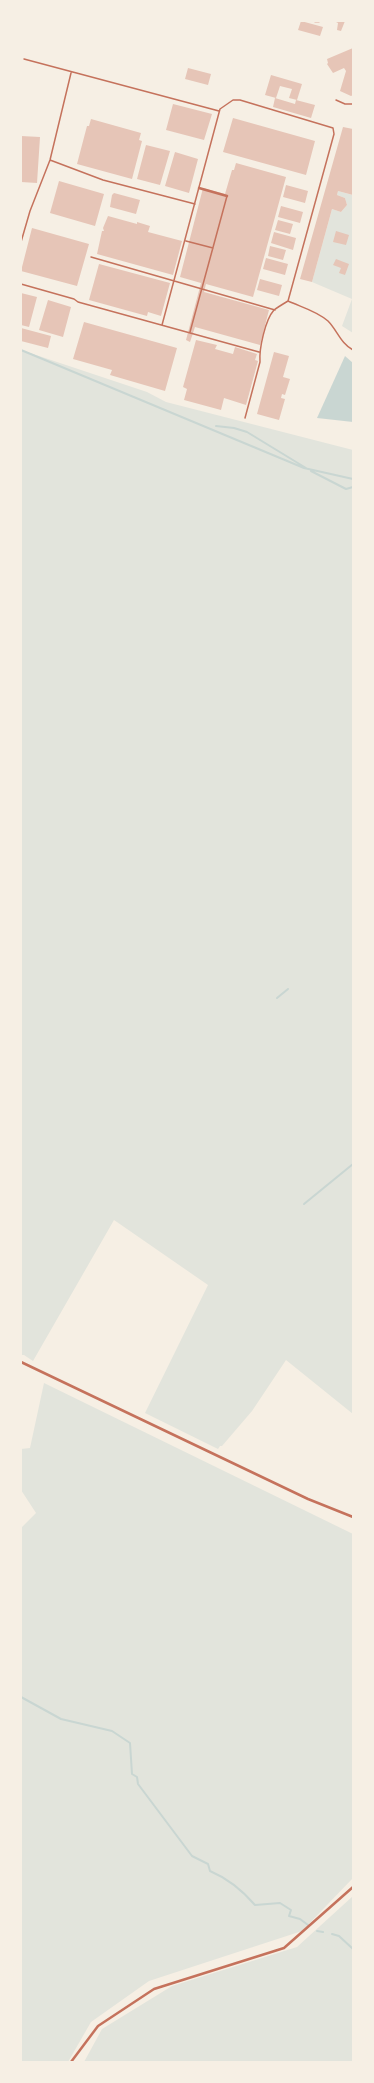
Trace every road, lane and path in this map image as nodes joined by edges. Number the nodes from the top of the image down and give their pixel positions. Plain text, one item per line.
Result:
1 (315, 21) edge
2 (319, 21) edge
3 (24, 59) dead end
4 (72, 73) junction
5 (336, 100) dead end
6 (353, 104) edge
7 (219, 111) junction
8 (50, 160) junction
9 (199, 188) junction
10 (227, 196) joint
11 (195, 204) junction
12 (185, 241) junction
13 (21, 242) edge
14 (213, 248) junction
15 (91, 256) dead end
16 (174, 280) junction
17 (21, 284) edge
18 (202, 289) junction
19 (288, 301) junction
20 (275, 310) junction
21 (162, 324) junction
22 (190, 332) junction
23 (353, 350) edge
24 (260, 352) junction
25 (245, 418) dead end
26 (21, 1362) edge
27 (353, 1517) edge
28 (353, 1887) edge
29 (71, 2062) edge

1 - 2 street
3 - 4 lane
4 - 7 lane
4 - 8 lane
5 - 6 lane
7 - 9 lane
7 - 19 lane
8 - 11 lane
8 - 13 lane
9 - 10 street
9 - 11 lane
10 - 14 lane
11 - 12 lane
12 - 14 lane
12 - 16 lane
14 - 18 lane
15 - 16 lane
16 - 18 lane
16 - 21 lane
17 - 21 lane
18 - 20 lane
18 - 22 lane
19 - 20 lane
19 - 23 lane
20 - 24 lane
21 - 22 lane
22 - 24 lane
24 - 25 lane
26 - 27 street
28 - 29 street

